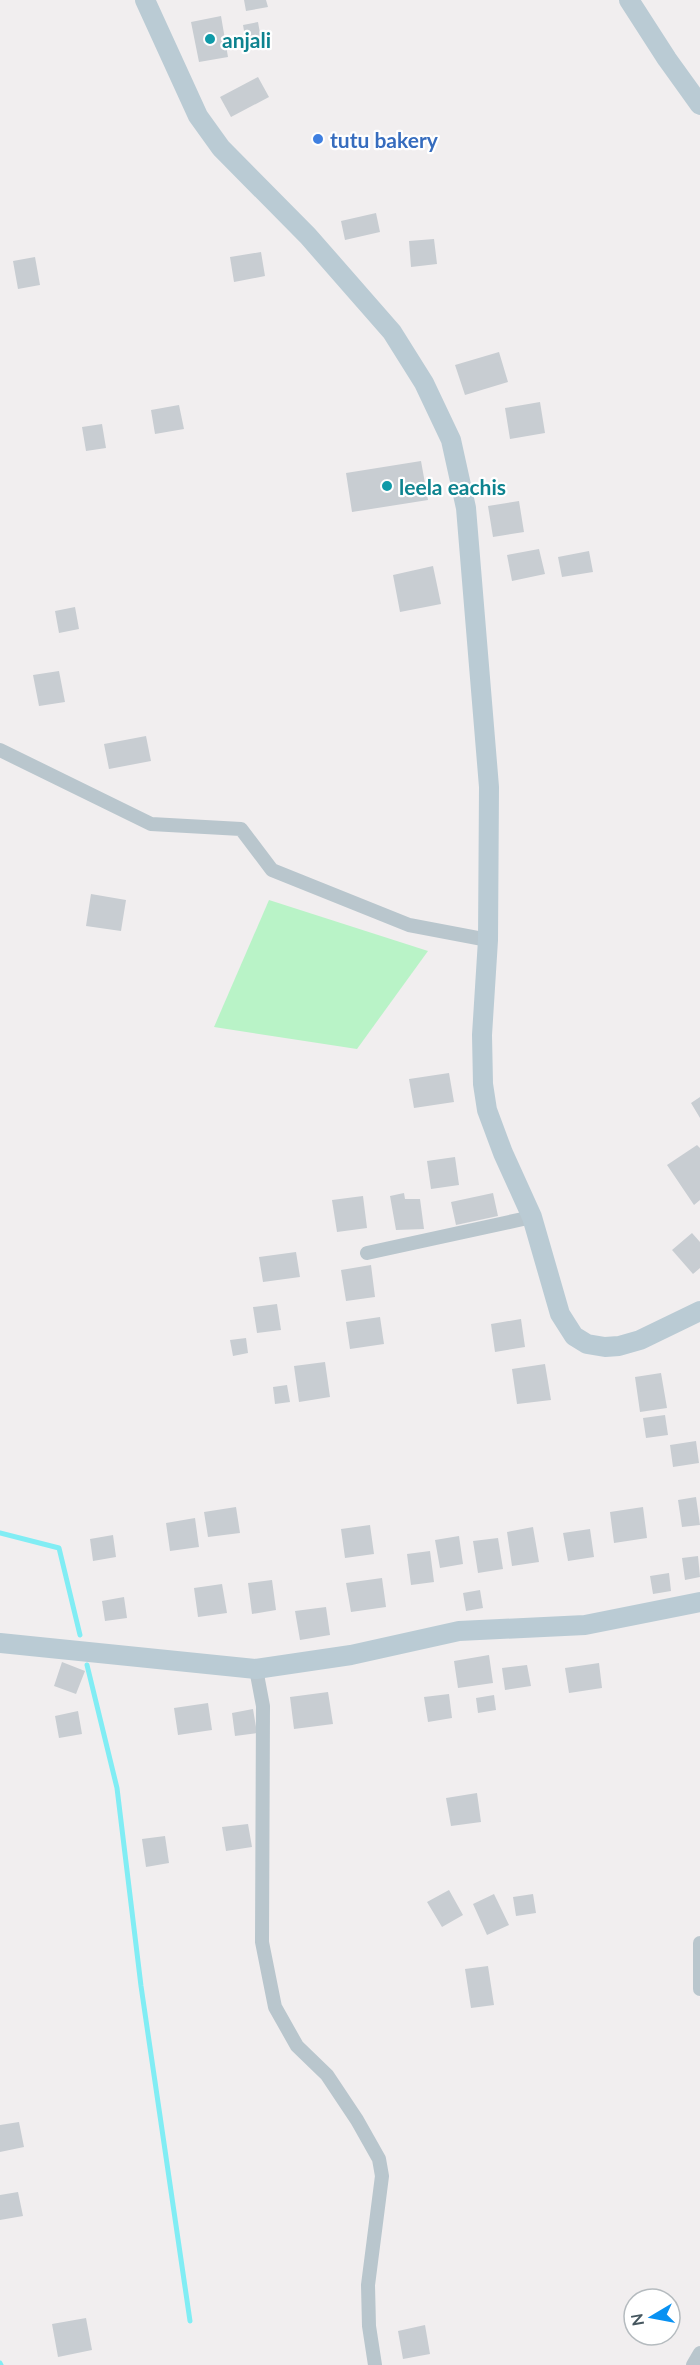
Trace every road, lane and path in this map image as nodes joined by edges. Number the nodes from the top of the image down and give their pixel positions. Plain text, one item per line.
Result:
1 (145, 0) edge
2 (629, 0) edge
3 (700, 105) edge
4 (0, 750) edge
5 (488, 940) junction
6 (532, 1217) junction
7 (367, 1254) dead end
8 (700, 1311) edge
9 (700, 1602) edge
10 (0, 1643) edge
11 (256, 1669) junction
12 (700, 1943) edge
13 (700, 1989) edge
14 (700, 2353) edge
15 (375, 2365) edge
16 (693, 2365) edge

1 - 5 street
2 - 3 street
4 - 5 street
5 - 6 street
6 - 7 street
6 - 8 street
9 - 11 street
10 - 11 street
11 - 15 street
12 - 13 street
14 - 16 street

